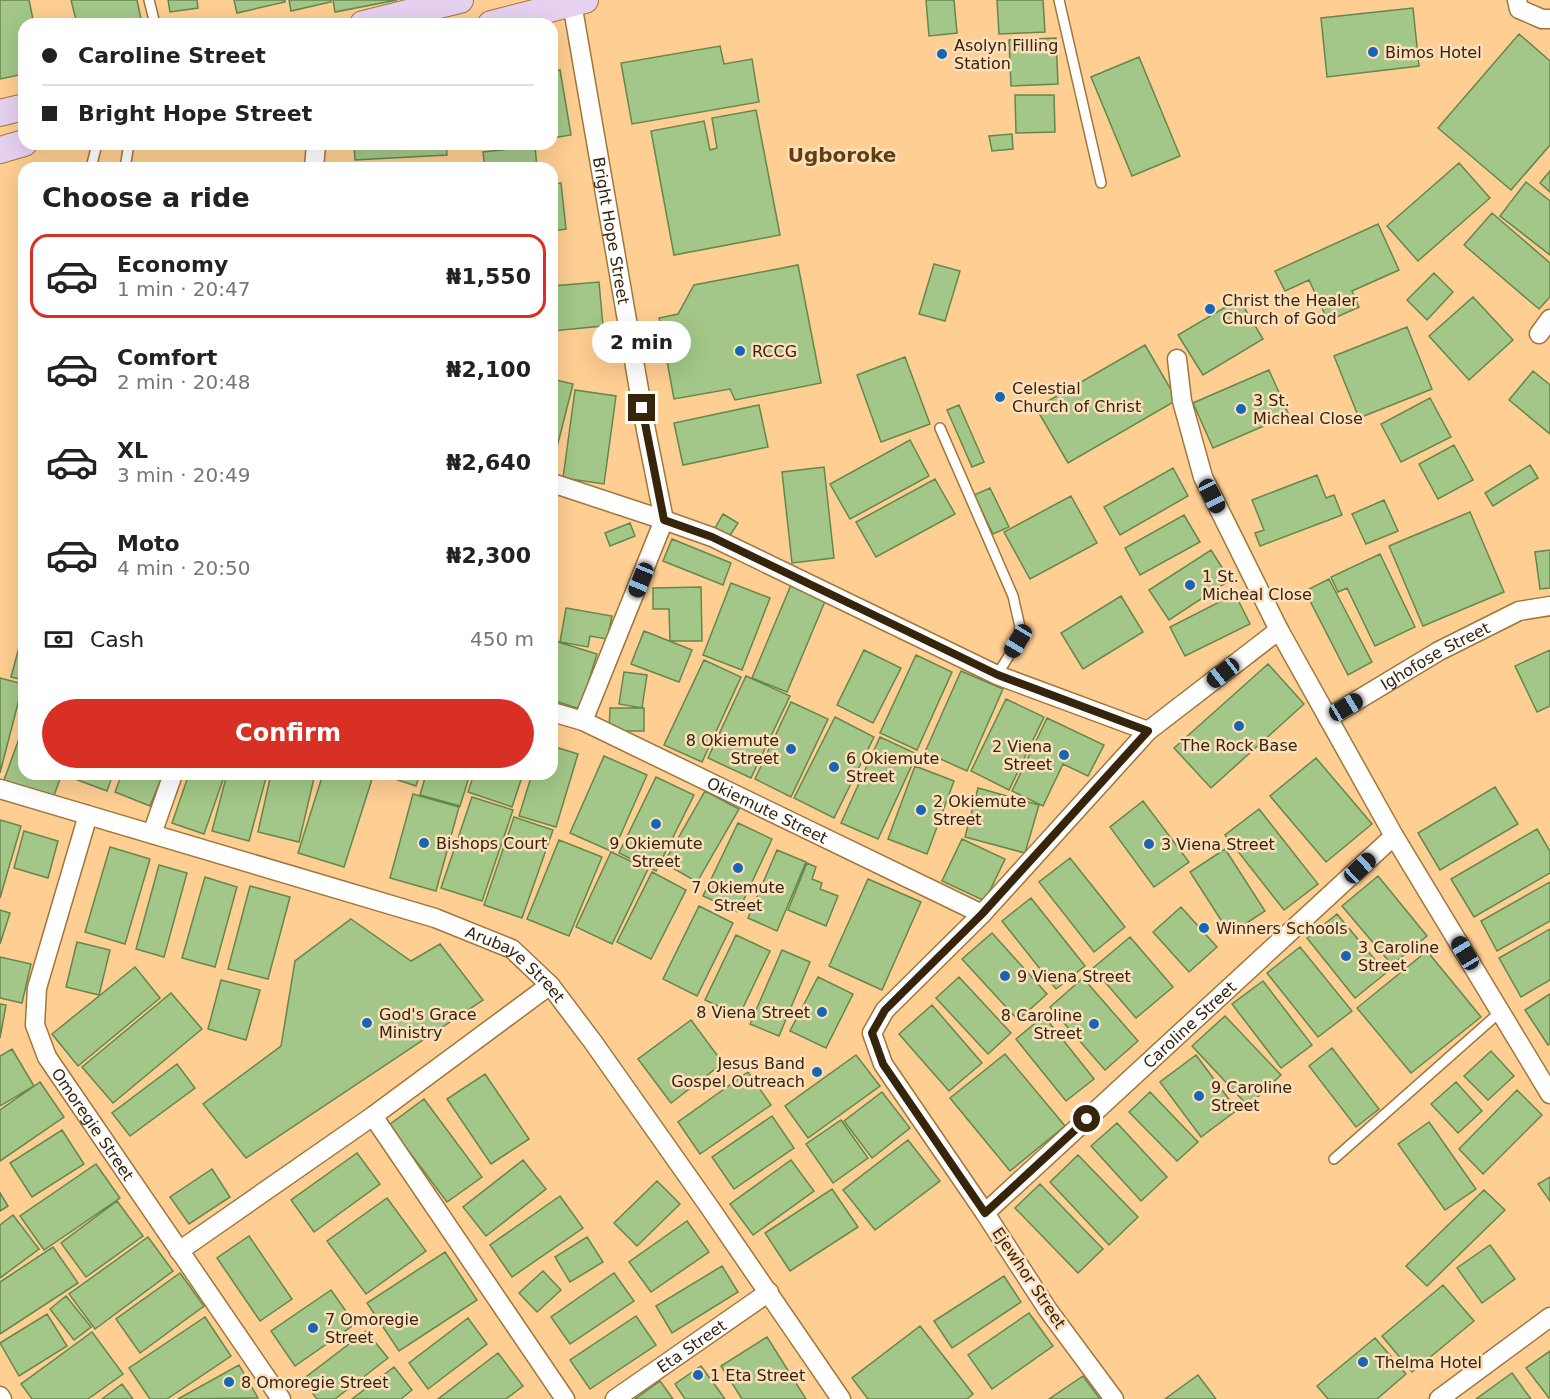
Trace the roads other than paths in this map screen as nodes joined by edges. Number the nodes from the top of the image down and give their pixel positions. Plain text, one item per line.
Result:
1 (149, 0) edge
2 (460, 0) edge
3 (1059, 0) edge
4 (1517, 0) edge
5 (579, 2) edge
6 (154, 18) edge
7 (387, 18) edge
8 (515, 18) edge
9 (1550, 19) edge
10 (18, 108) edge
11 (0, 113) edge
12 (18, 145) edge
13 (0, 150) edge
14 (1101, 183) dead end
15 (1550, 318) edge
16 (1539, 333) dead end
17 (1178, 358) dead end
18 (940, 428) dead end
19 (558, 485) edge
20 (664, 520) junction
21 (1550, 606) edge
22 (1279, 630) junction
23 (998, 675) junction
24 (558, 714) edge
25 (1328, 718) junction
26 (583, 721) junction
27 (1148, 731) junction
28 (171, 780) edge
29 (0, 789) edge
30 (88, 815) junction
31 (152, 834) junction
32 (1394, 836) junction
33 (982, 914) junction
34 (550, 985) junction
35 (1500, 1012) junction
36 (1550, 1094) edge
37 (373, 1116) junction
38 (1334, 1159) dead end
39 (985, 1213) junction
40 (179, 1251) junction
41 (769, 1292) junction
42 (1550, 1317) edge
43 (281, 1399) edge
44 (565, 1399) edge
45 (615, 1399) edge
46 (840, 1399) edge
47 (1114, 1399) edge
48 (1438, 1399) edge

1 - 6 lane
2 - 7 main road
3 - 14 lane
4 - 9 street
5 - 8 main road
5 - 20 street, Bright Hope Street
10 - 11 main road
12 - 13 main road
15 - 16 street
17 - 22 street
18 - 23 lane
19 - 20 street
20 - 23 street
20 - 26 street
21 - 25 street, Ighofose Street
22 - 25 street
22 - 27 street
23 - 27 street
24 - 26 street, Okiemute Street
25 - 32 street
26 - 33 street, Okiemute Street
27 - 33 street
28 - 31 street
29 - 30 street, Arubaye Street
30 - 31 street, Arubaye Street
30 - 40 street, Omoregie Street
31 - 34 street, Arubaye Street
32 - 35 street
32 - 39 street, Caroline Street
33 - 39 street, Ejewhor Street
34 - 37 street
34 - 41 street, Arubaye Street
35 - 36 street
35 - 38 lane
37 - 40 street
37 - 44 street
39 - 47 street, Ejewhor Street
40 - 43 street, Omoregie Street
41 - 45 street, Eta Street
41 - 46 street, Arubaye Street
42 - 48 street

